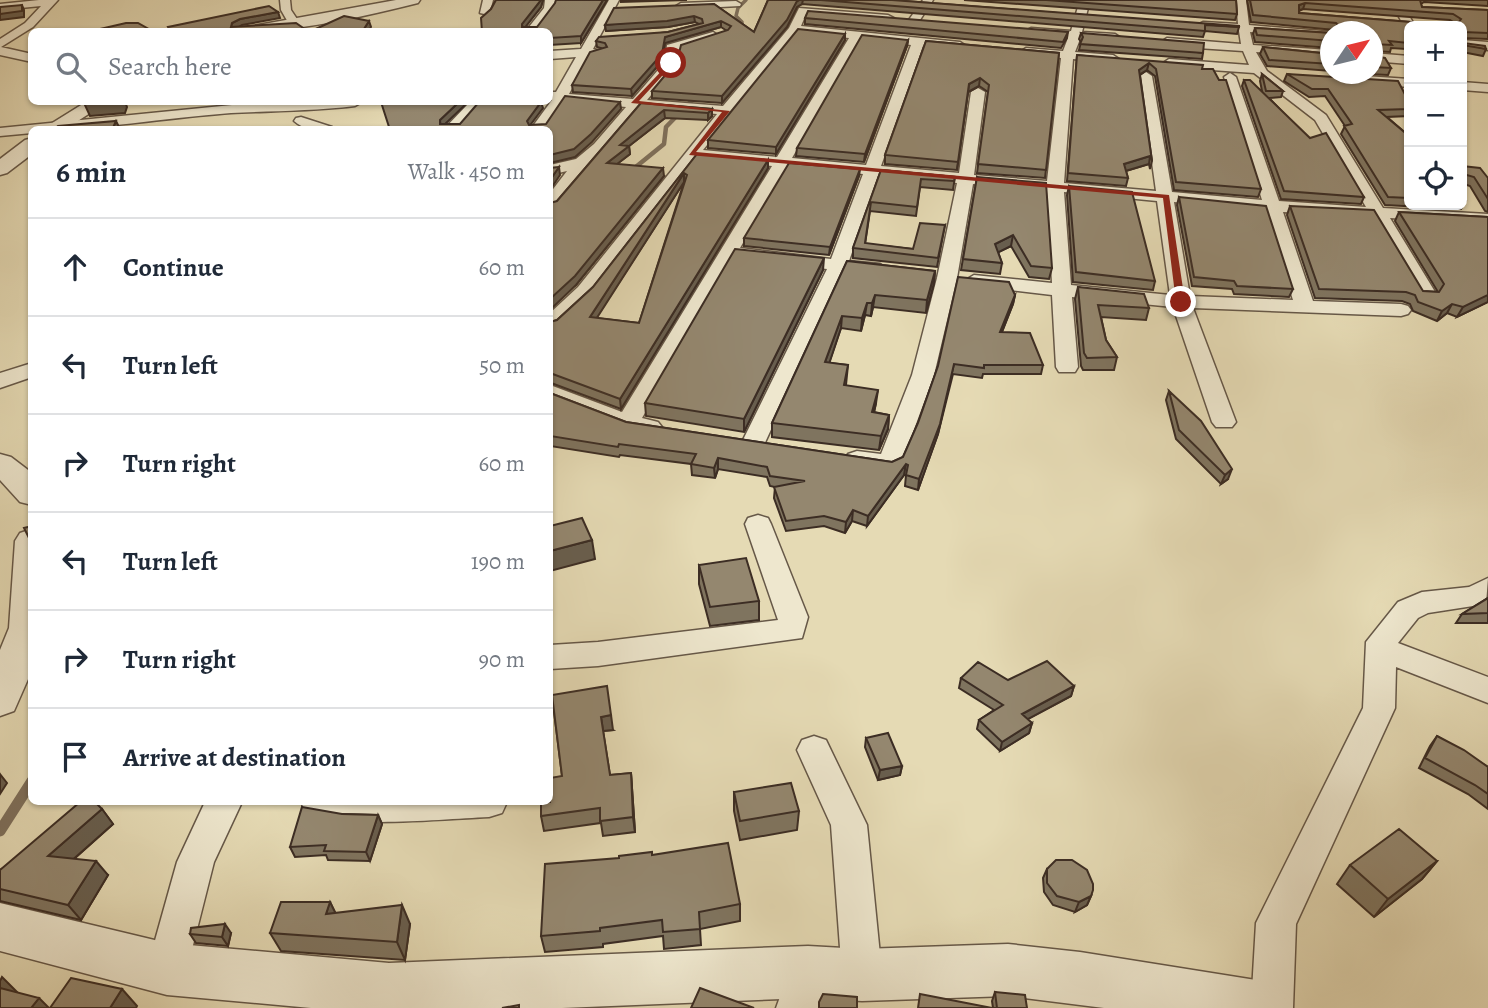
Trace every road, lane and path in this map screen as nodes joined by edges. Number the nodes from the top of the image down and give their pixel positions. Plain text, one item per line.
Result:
1 (285, 0) edge
2 (413, 0) edge
3 (488, 0) edge
4 (550, 0) edge
5 (52, 1) edge
6 (1102, 1) edge
7 (913, 2) edge
8 (931, 2) edge
9 (736, 4) dead end
10 (1392, 4) edge
11 (805, 5) edge
12 (615, 6) edge
13 (673, 6) edge
14 (0, 7) edge
15 (1410, 7) edge
16 (1241, 8) edge
17 (1084, 10) edge
18 (485, 13) edge
19 (914, 21) junction
20 (1408, 21) edge
21 (293, 22) junction
22 (927, 22) edge
23 (1394, 23) edge
24 (29, 24) junction
25 (1191, 24) edge
26 (1404, 24) edge
27 (0, 27) edge
28 (262, 28) edge
29 (533, 28) edge
30 (694, 28) edge
31 (719, 29) joint
32 (794, 29) junction
33 (1246, 29) junction
34 (1021, 30) edge
35 (1320, 33) edge
36 (857, 35) junction
37 (1075, 35) junction
38 (1129, 39) edge
39 (918, 41) junction
40 (1156, 41) edge
41 (0, 44) edge
42 (1467, 44) edge
43 (1488, 46) edge
44 (972, 47) edge
45 (1249, 48) junction
46 (0, 51) edge
47 (610, 51) edge
48 (1013, 51) edge
49 (585, 53) junction
50 (1320, 53) edge
51 (553, 55) edge
52 (1068, 56) junction
53 (1383, 58) edge
54 (28, 59) edge
55 (28, 59) edge
56 (1122, 60) edge
57 (1404, 60) edge
58 (0, 61) edge
59 (1260, 71) junction
60 (1289, 75) edge
61 (1230, 77) dead end
62 (1383, 81) edge
63 (1404, 83) edge
64 (1467, 86) edge
65 (1488, 88) edge
66 (978, 92) dead end
67 (555, 97) edge
68 (634, 103) junction
69 (93, 105) edge
70 (268, 105) edge
71 (345, 105) edge
72 (474, 105) edge
73 (551, 105) edge
74 (727, 111) junction
75 (301, 119) edge
76 (56, 126) edge
77 (71, 126) edge
78 (318, 126) edge
79 (454, 126) edge
80 (539, 126) edge
81 (28, 130) edge
82 (0, 132) edge
83 (28, 147) edge
84 (692, 154) junction
85 (784, 161) junction
86 (581, 163) junction
87 (0, 169) edge
88 (553, 169) edge
89 (871, 169) junction
90 (966, 178) junction
91 (1055, 187) junction
92 (1166, 197) junction
93 (553, 200) edge
94 (1467, 200) edge
95 (1270, 206) junction
96 (1380, 215) junction
97 (1483, 219) edge
98 (729, 252) junction
99 (838, 265) junction
100 (892, 271) edge
101 (940, 277) junction
102 (1063, 290) junction
103 (1426, 295) edge
104 (1181, 302) junction
105 (1305, 307) junction
106 (1401, 310) dead end
107 (553, 321) edge
108 (1068, 367) dead end
109 (28, 370) edge
110 (0, 381) edge
111 (553, 392) edge
112 (1224, 422) dead end
113 (627, 423) junction
114 (677, 431) edge
115 (728, 440) edge
116 (753, 444) junction
117 (779, 448) edge
118 (833, 456) edge
119 (758, 524) dead end
120 (1488, 588) edge
121 (28, 628) edge
122 (1381, 649) junction
123 (553, 657) edge
124 (1488, 690) edge
125 (0, 700) edge
126 (814, 750) dead end
127 (222, 805) edge
128 (0, 927) edge
129 (167, 969) junction
130 (862, 975) junction
131 (803, 990) edge
132 (1078, 993) edge
133 (600, 995) edge
134 (1262, 1008) edge
135 (1272, 1008) edge

1 - 21 street
2 - 21 street
3 - 18 street
4 - 29 street
5 - 14 street
5 - 24 street
6 - 17 street
7 - 8 street
8 - 19 street
9 - 13 street
10 - 15 street
10 - 20 street
11 - 19 street
11 - 32 street
12 - 49 street
16 - 33 street
17 - 37 street
19 - 22 street
21 - 28 street
23 - 26 street
24 - 27 street
24 - 41 street
25 - 33 street
30 - 31 street
31 - 68 street
32 - 36 street
32 - 74 street
33 - 35 street
33 - 45 street
34 - 37 street
36 - 39 street
36 - 85 street
37 - 38 street
37 - 52 street
39 - 44 street
39 - 89 street
40 - 45 street
42 - 43 street
45 - 50 street
45 - 59 street
46 - 54 street
47 - 49 street
48 - 52 street
49 - 51 street
49 - 67 street
52 - 56 street
52 - 91 street
53 - 57 street
55 - 58 street
59 - 60 street
59 - 92 street
59 - 96 street
61 - 95 street
62 - 63 street
64 - 65 street
66 - 90 street
67 - 68 street
68 - 74 street
68 - 86 street
69 - 76 street
70 - 75 street
70 - 77 street
71 - 75 street
72 - 79 street
73 - 80 street
74 - 84 street
75 - 78 street
81 - 82 street
83 - 87 street
84 - 85 street
84 - 107 street
85 - 89 street
85 - 98 street
86 - 88 street
86 - 93 street
89 - 90 street
89 - 99 street
90 - 91 street
90 - 101 street
91 - 92 street
91 - 102 street
92 - 95 street
92 - 104 street
94 - 97 street
95 - 96 street
95 - 105 street
96 - 97 street
96 - 103 street
98 - 99 street
98 - 113 street
99 - 100 street
99 - 116 street
101 - 102 street
101 - 118 street
102 - 104 street
102 - 108 street
104 - 105 street
104 - 112 street
105 - 106 street
109 - 110 street
111 - 113 street
113 - 114 street
115 - 116 street
116 - 117 street
119 - 123 street
120 - 122 street
121 - 125 street
122 - 124 street
122 - 135 street
126 - 130 street
127 - 129 street
128 - 129 street
129 - 133 street
130 - 131 street
130 - 132 street
131 - 133 street
132 - 134 street

